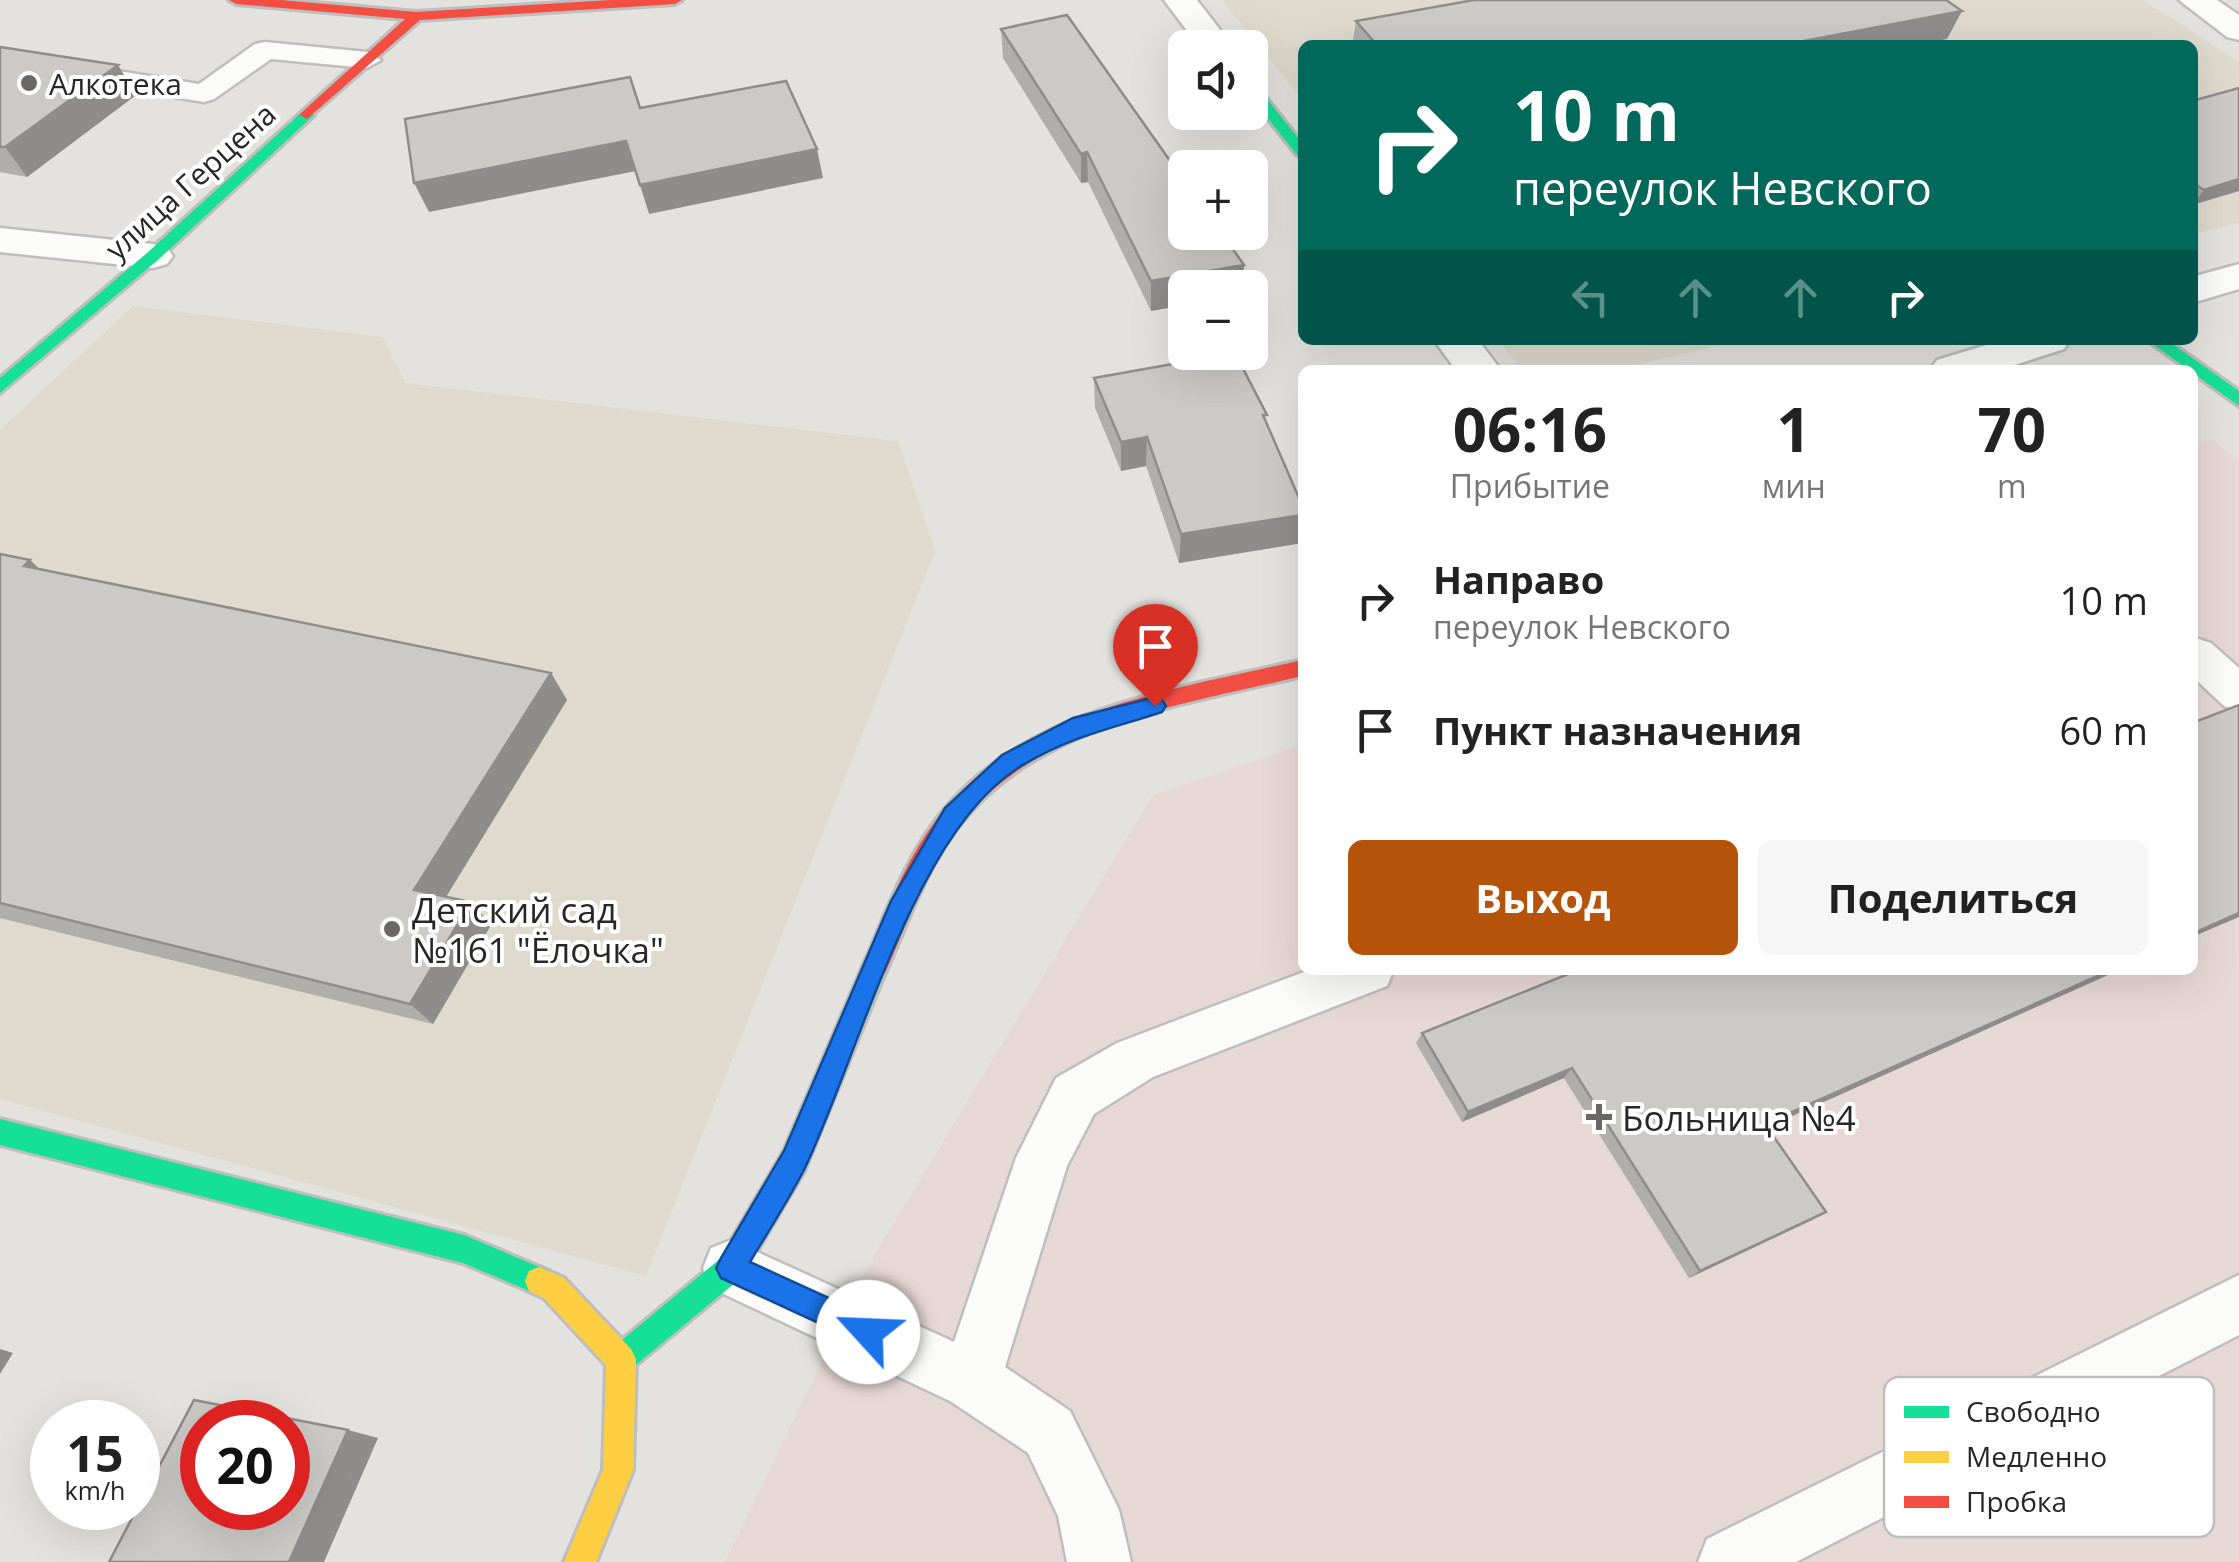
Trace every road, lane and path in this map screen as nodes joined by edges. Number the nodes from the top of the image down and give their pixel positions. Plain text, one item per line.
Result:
1 (236, 0) edge
2 (675, 0) edge
3 (1180, 0) edge
4 (2194, 0) edge
5 (360, 6) edge
6 (416, 16) junction
7 (1204, 30) edge
8 (2239, 30) edge
9 (0, 60) edge
10 (366, 60) junction
11 (1268, 109) edge
12 (1298, 147) edge
13 (0, 240) edge
14 (153, 256) junction
15 (1459, 345) edge
16 (2032, 345) edge
17 (2163, 345) edge
18 (1475, 365) edge
19 (1968, 365) edge
20 (2191, 365) edge
21 (2198, 370) edge
22 (0, 387) edge
23 (2239, 400) edge
24 (2198, 656) edge
25 (1298, 669) edge
26 (2239, 694) edge
27 (1357, 975) edge
28 (0, 1132) edge
29 (731, 1268) junction
30 (2239, 1304) edge
31 (621, 1359) junction
32 (2095, 1377) edge
33 (972, 1380) junction
34 (1884, 1484) edge
35 (580, 1562) edge
36 (1099, 1562) edge
37 (1730, 1562) edge

1 - 5 street
2 - 6 street
3 - 7 street
4 - 8 street
5 - 6 street
6 - 10 street, улица Герцена
9 - 10 lane
10 - 14 street, улица Герцена
11 - 12 street
13 - 14 street
14 - 22 street, улица Герцена
15 - 18 street
16 - 19 street
17 - 20 street
21 - 23 street
24 - 26 lane
25 - 29 street
27 - 33 lane
28 - 31 street
29 - 31 street
29 - 33 lane
30 - 32 lane
31 - 35 street
33 - 36 lane
34 - 37 lane

